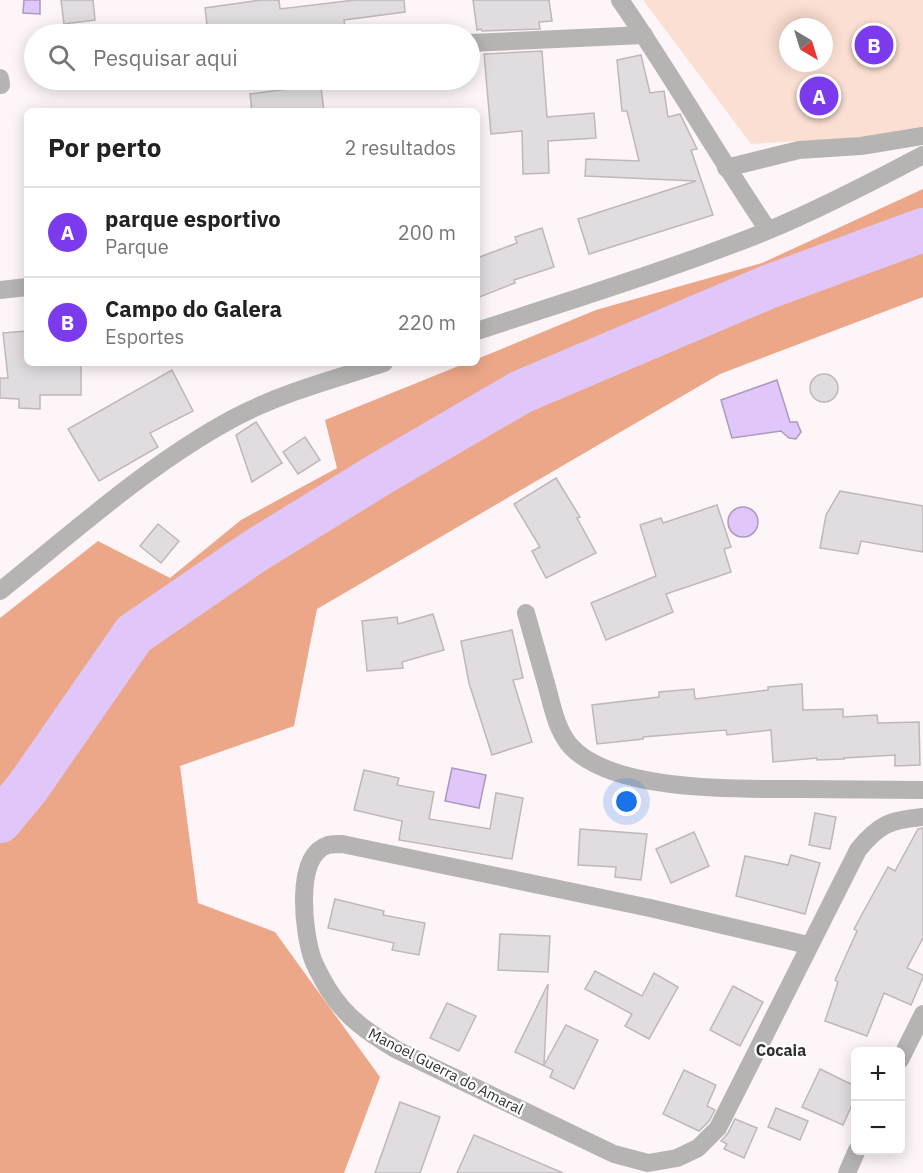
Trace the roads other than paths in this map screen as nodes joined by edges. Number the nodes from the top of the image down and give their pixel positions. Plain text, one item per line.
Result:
1 (620, 0) edge
2 (644, 35) junction
3 (480, 43) edge
4 (923, 136) edge
5 (923, 155) edge
6 (726, 168) junction
7 (768, 230) junction
8 (24, 287) edge
9 (0, 290) edge
10 (480, 331) edge
11 (375, 366) edge
12 (0, 591) edge
13 (526, 613) dead end
14 (923, 790) edge
15 (923, 817) edge
16 (808, 945) junction
17 (923, 1014) edge
18 (905, 1050) edge
19 (855, 1155) edge
20 (847, 1173) edge

1 - 2 street
2 - 3 street
2 - 6 street
4 - 6 street
5 - 7 street
6 - 7 street
7 - 10 street
8 - 9 street
11 - 12 street
13 - 14 street
15 - 16 street
16 - 16 street, Manoel Guerra do Amaral
17 - 18 street
19 - 20 street

